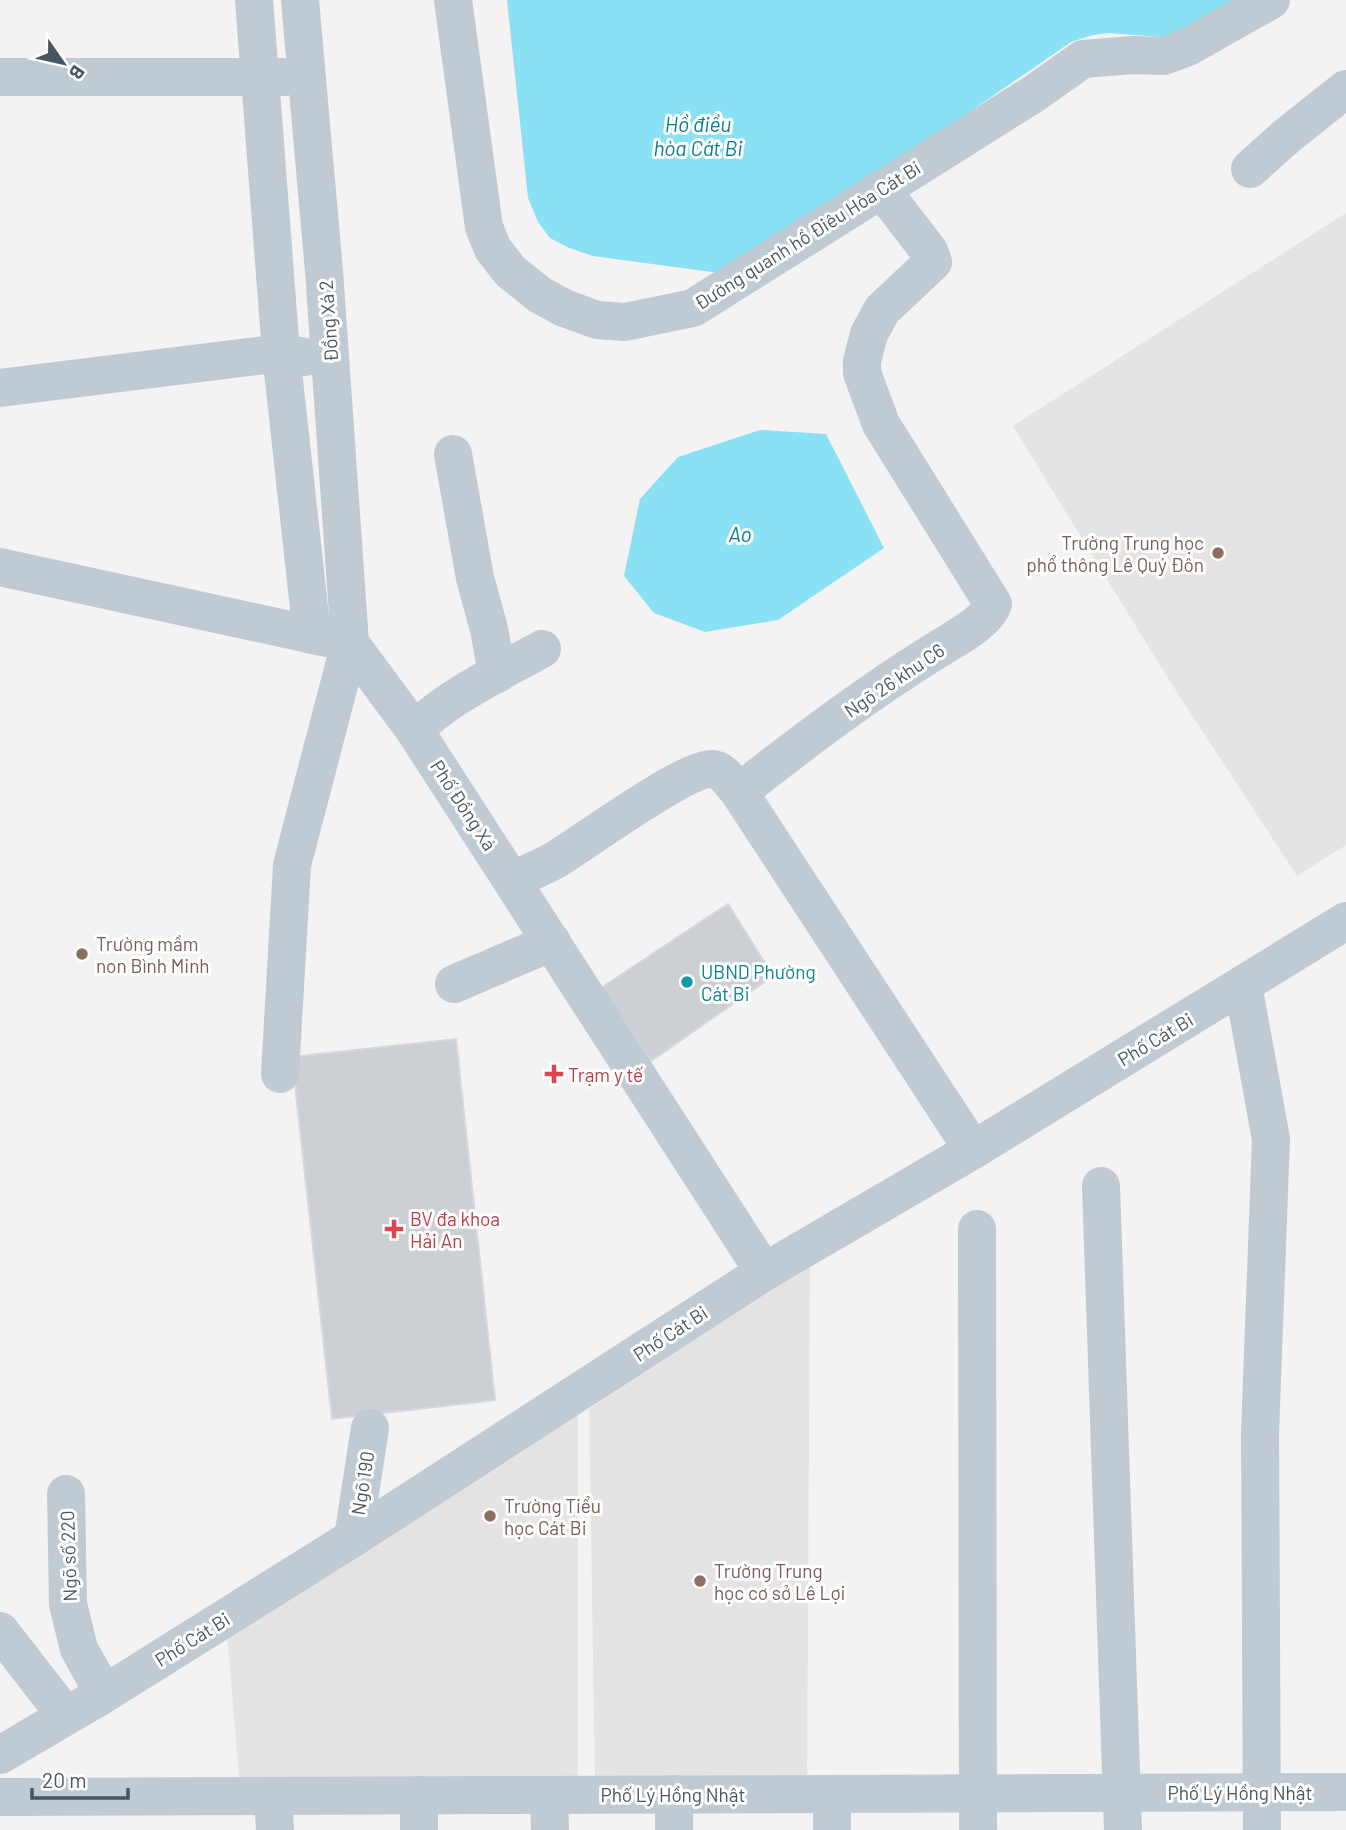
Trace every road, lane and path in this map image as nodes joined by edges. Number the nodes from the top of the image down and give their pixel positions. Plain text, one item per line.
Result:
1 (254, 0) edge
2 (300, 0) edge
3 (453, 0) edge
4 (1271, 0) edge
5 (0, 77) edge
6 (306, 77) junction
7 (260, 78) junction
8 (1346, 89) edge
9 (1250, 169) dead end
10 (882, 190) junction
11 (281, 353) junction
12 (331, 362) junction
13 (0, 388) edge
14 (453, 454) dead end
15 (0, 567) edge
16 (312, 635) junction
17 (350, 643) junction
18 (542, 649) dead end
19 (497, 674) junction
20 (415, 731) junction
21 (739, 792) junction
22 (513, 880) junction
23 (1346, 921) edge
24 (552, 942) junction
25 (454, 984) dead end
26 (1243, 985) junction
27 (279, 1074) dead end
28 (973, 1150) junction
29 (1101, 1186) dead end
30 (977, 1229) dead end
31 (764, 1272) junction
32 (370, 1428) dead end
33 (66, 1494) dead end
34 (354, 1538) junction
35 (0, 1631) edge
36 (104, 1694) junction
37 (66, 1716) junction
38 (0, 1755) edge
39 (1346, 1791) edge
40 (1260, 1792) junction
41 (1122, 1793) junction
42 (0, 1797) edge
43 (978, 1811) edge
44 (419, 1812) edge
45 (550, 1812) edge
46 (674, 1812) edge
47 (832, 1812) edge
48 (274, 1813) edge
49 (1123, 1830) edge
50 (1262, 1830) edge

1 - 7 street
2 - 6 street, Đồng Xá 2
3 - 10 street, Đường quanh hồ Điêu Hòa Cát Bí
4 - 10 street, Đường quanh hồ Điêu Hòa Cát Bí
5 - 7 street
6 - 7 street
6 - 12 street, Đồng Xá 2
7 - 11 street
8 - 9 street
10 - 21 street, Ngõ 26 khu C6
11 - 12 street
11 - 13 street
11 - 16 street
12 - 17 street, Đồng Xá 2
14 - 19 street
15 - 16 street
16 - 17 street
17 - 20 street, Phố Đồng Xá
17 - 27 street
18 - 19 street
19 - 20 street
20 - 22 street, Phố Đồng Xá
21 - 22 street
21 - 28 street
22 - 24 street, Phố Đồng Xá
23 - 26 street, Phố Cát Bi
24 - 25 street
24 - 31 street, Phố Đồng Xá
26 - 28 street, Phố Cát Bi
26 - 40 street
28 - 31 street, Phố Cát Bi
29 - 41 street
30 - 43 street
31 - 34 street, Phố Cát Bi
32 - 34 street, Ngõ 190
33 - 36 street, Ngõ số 220
34 - 36 street, Phố Cát Bi
35 - 37 street
36 - 37 street, Phố Cát Bi
37 - 38 street, Phố Cát Bi
39 - 40 street, Phố Lý Hồng Nhật
40 - 41 street, Phố Lý Hồng Nhật
40 - 50 street
41 - 43 street, Phố Lý Hồng Nhật
41 - 49 street
42 - 48 street, Phố Lý Hồng Nhật
43 - 47 street, Phố Lý Hồng Nhật
44 - 45 street, Phố Lý Hồng Nhật
44 - 48 street, Phố Lý Hồng Nhật
45 - 46 street, Phố Lý Hồng Nhật
46 - 47 street, Phố Lý Hồng Nhật

